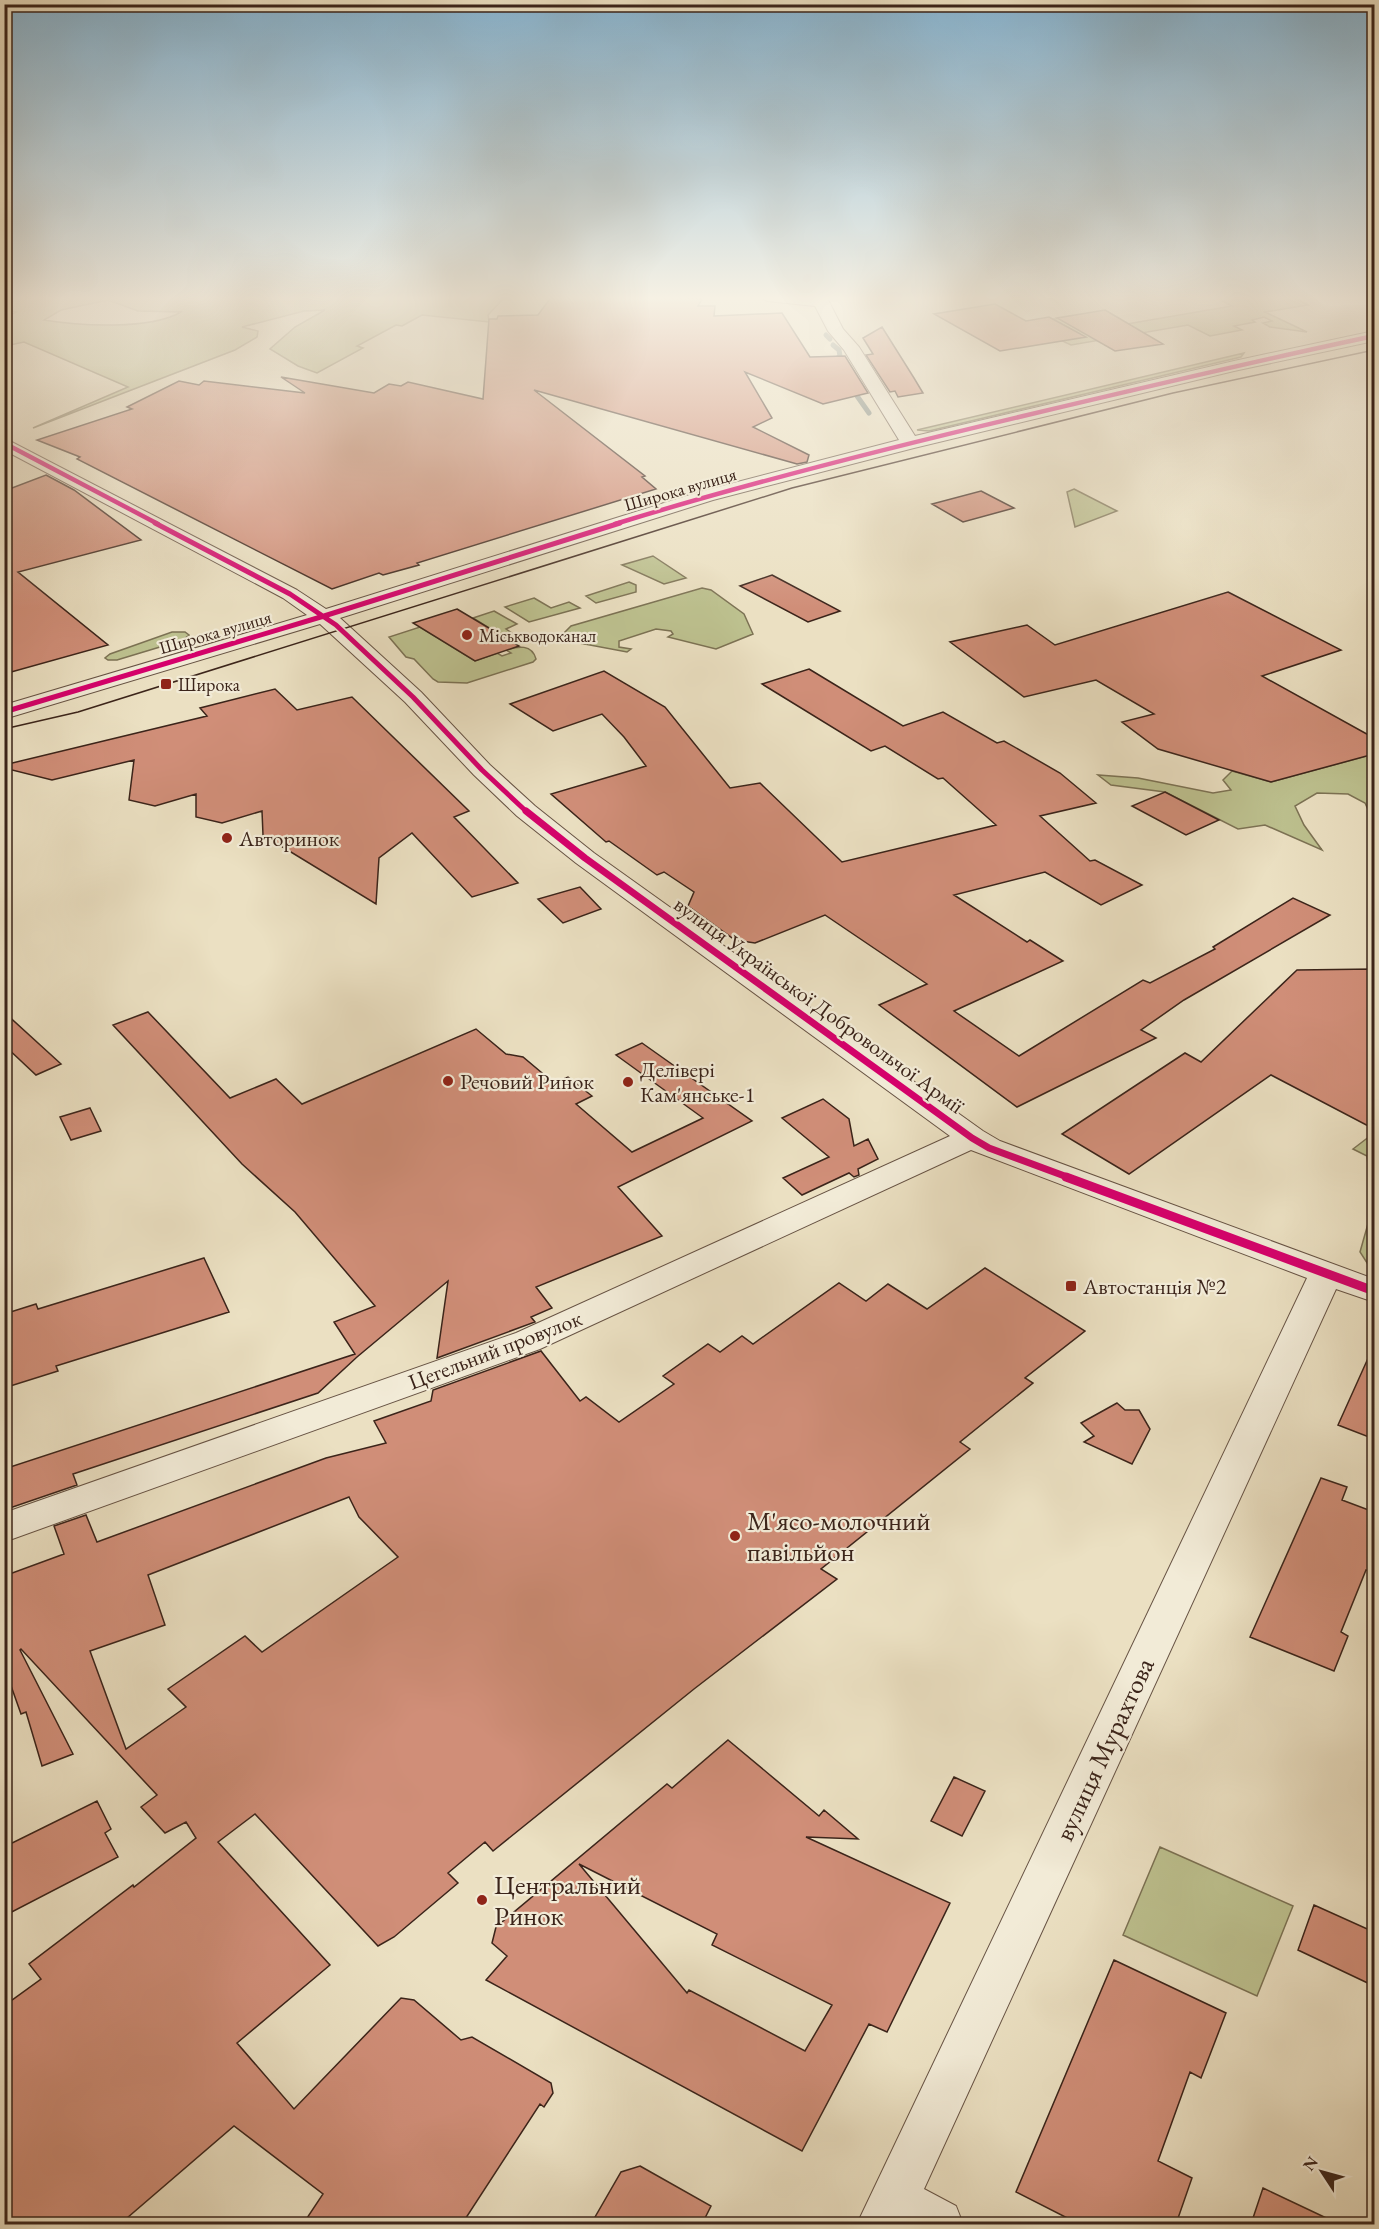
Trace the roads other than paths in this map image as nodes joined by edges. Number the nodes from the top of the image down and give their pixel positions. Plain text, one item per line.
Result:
1 (883, 400) edge
2 (1091, 400) edge
3 (4, 443) edge
4 (910, 443) junction
5 (324, 616) junction
6 (4, 712) edge
7 (972, 1138) junction
8 (1326, 1274) junction
9 (1374, 1291) edge
10 (4, 1528) edge
11 (887, 2212) edge
12 (938, 2224) edge

1 - 4 street
2 - 4 street, Широка вулиця
3 - 5 street, вулиця Української Добровольчої Армії
4 - 5 street, Широка вулиця
5 - 6 street, Широка вулиця
5 - 7 street, вулиця Української Добровольчої Армії
7 - 8 street, вулиця Української Добровольчої Армії
7 - 10 street, Цегельний провулок
8 - 9 street, вулиця Української Добровольчої Армії
8 - 11 street, вулиця Мурахтова
11 - 12 street

